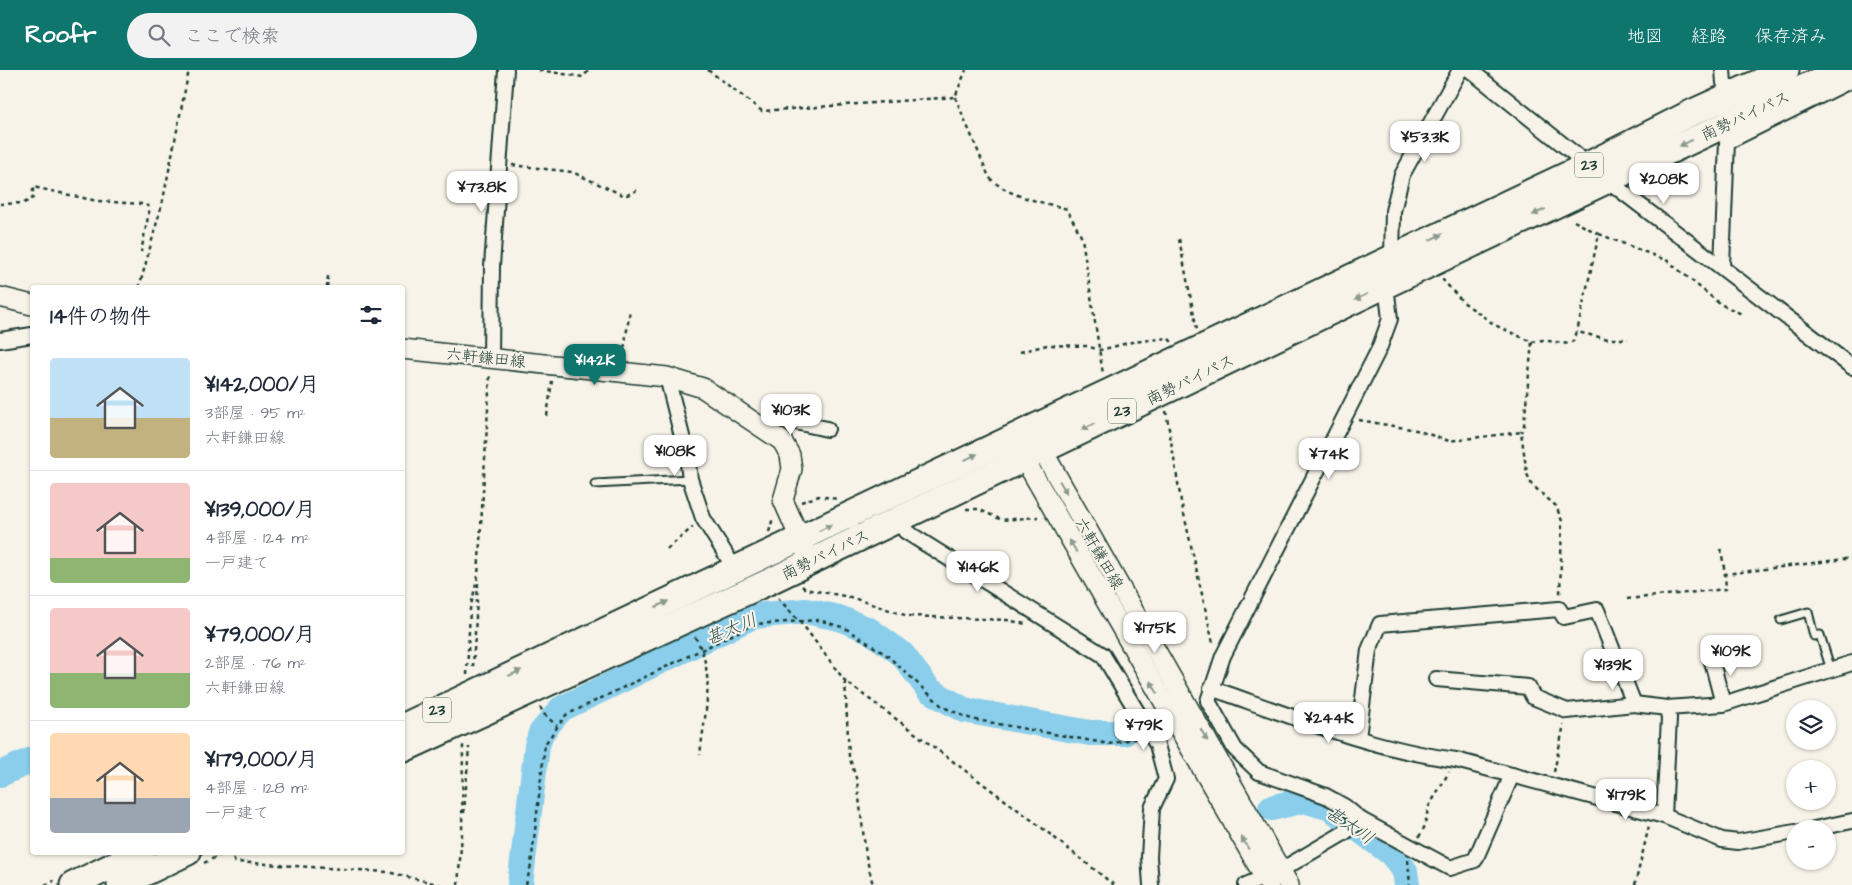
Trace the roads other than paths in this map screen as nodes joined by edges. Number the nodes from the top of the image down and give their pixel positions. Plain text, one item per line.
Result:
1 (506, 70) edge
2 (1460, 70) edge
3 (1470, 70) edge
4 (1786, 70) edge
5 (1841, 70) edge
6 (1852, 80) edge
7 (1588, 165) junction
8 (1607, 180) junction
9 (1392, 257) junction
10 (1722, 266) junction
11 (1386, 285) junction
12 (0, 297) edge
13 (30, 304) edge
14 (30, 335) edge
15 (0, 340) edge
16 (405, 349) edge
17 (491, 357) junction
18 (1852, 367) edge
19 (667, 377) junction
20 (756, 424) junction
21 (826, 429) dead end
22 (1027, 444) junction
23 (690, 480) junction
24 (595, 484) dead end
25 (905, 531) dead end
26 (805, 550) junction
27 (728, 558) dead end
28 (1781, 620) dead end
29 (1711, 658) dead end
30 (1852, 663) edge
31 (1831, 671) junction
32 (1436, 679) dead end
33 (1211, 688) junction
34 (1634, 704) junction
35 (1723, 704) junction
36 (1667, 708) junction
37 (405, 725) edge
38 (1358, 738) junction
39 (405, 749) edge
40 (1512, 775) junction
41 (1658, 815) junction
42 (1360, 820) junction
43 (1852, 821) edge
44 (1836, 824) edge
45 (1786, 834) edge
46 (179, 855) edge
47 (135, 869) edge
48 (1276, 879) edge
49 (73, 885) edge
50 (1151, 885) edge
51 (1246, 885) edge

1 - 17 street
2 - 9 street
3 - 7 street
4 - 7 highway, 南勢バイパス / 23
5 -> 8 highway, 南勢バイパス / 23
6 - 10 street
7 - 8 street
9 -> 7 highway, 南勢バイパス / 23
8 - 10 street
8 -> 11 highway, 南勢バイパス / 23
9 - 11 street
9 - 22 highway, 南勢バイパス / 23
10 - 18 street
11 -> 22 highway, 南勢バイパス / 23
11 - 33 street
12 - 13 main road
14 - 15 street
16 - 17 main road, 六軒鎌田線
17 - 19 main road, 六軒鎌田線
19 - 20 main road, 六軒鎌田線
19 - 23 street
20 - 21 street
20 - 26 main road, 六軒鎌田線
22 - 26 highway, 南勢バイパス / 23
22 - 48 main road, 六軒鎌田線
23 - 24 lane
23 - 27 street
25 - 50 street
37 -> 26 highway, 南勢バイパス / 23
26 - 39 highway, 南勢バイパス / 23
28 - 31 lane
29 - 35 street
30 - 31 street
31 - 35 street
32 - 34 street
33 - 38 street
33 - 42 street
34 - 36 street
34 - 38 street
35 - 36 street
36 - 41 street
38 - 40 street
40 - 41 street
40 - 42 street
41 - 45 street
42 - 48 street
43 - 44 street
46 - 47 highway
47 - 49 highway
48 - 51 street

